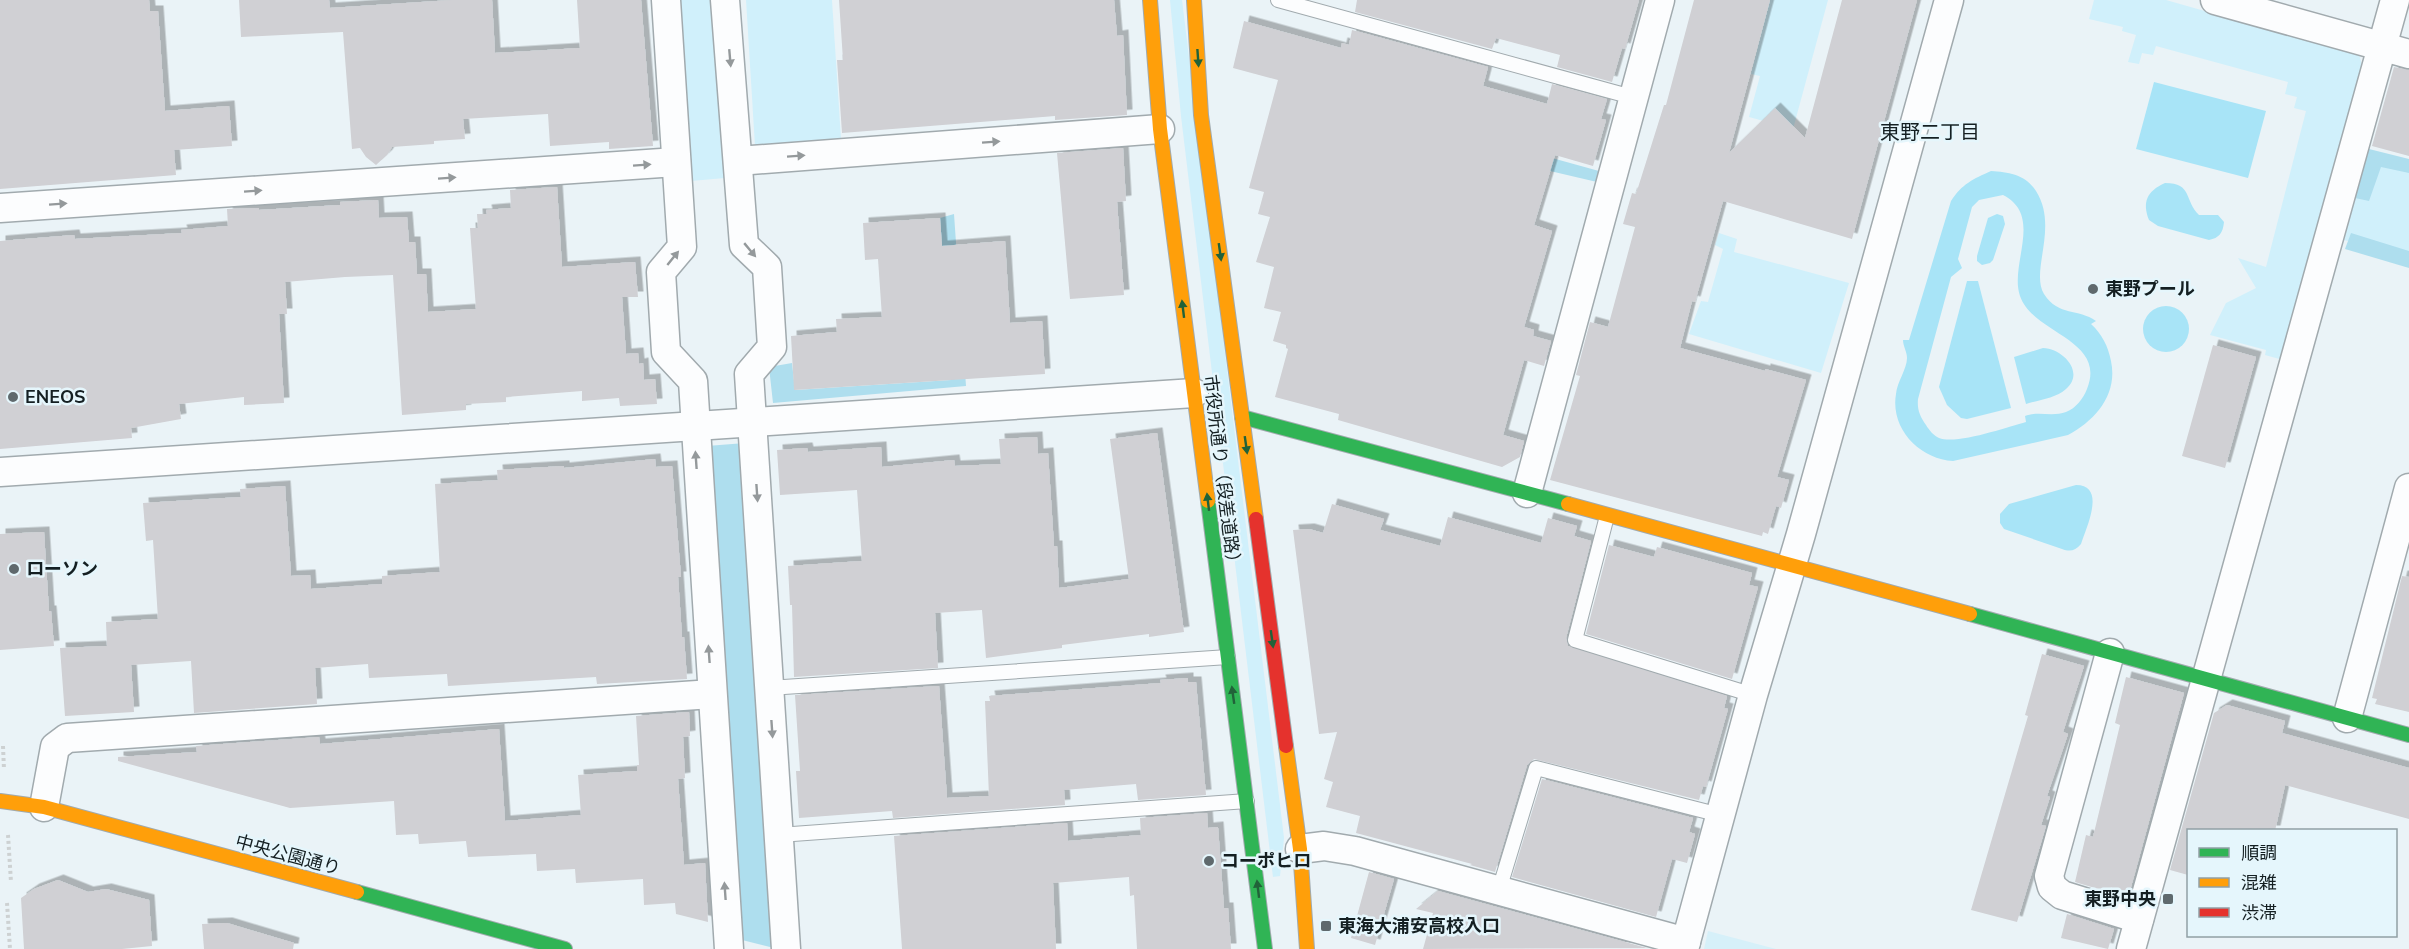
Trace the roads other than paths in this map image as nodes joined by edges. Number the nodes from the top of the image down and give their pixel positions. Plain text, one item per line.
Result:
1 (666, 0) edge
2 (725, 0) edge
3 (1150, 0) edge
4 (1194, 0) edge
5 (1278, 0) edge
6 (1660, 0) edge
7 (1949, 0) edge
8 (2215, 0) edge
9 (2395, 0) edge
10 (2396, 50) edge
11 (1632, 98) junction
12 (1160, 129) junction
13 (738, 161) junction
14 (676, 162) junction
15 (0, 208) edge
16 (1194, 393) junction
17 (1242, 417) junction
18 (752, 422) junction
19 (694, 426) junction
20 (0, 472) edge
21 (2409, 488) edge
22 (1527, 493) junction
23 (1607, 516) junction
24 (1792, 564) junction
25 (2110, 653) junction
26 (1228, 657) junction
27 (2205, 680) junction
28 (769, 688) junction
29 (712, 694) junction
30 (1753, 695) junction
31 (2347, 718) junction
32 (2409, 735) edge
33 (0, 801) edge
34 (1247, 801) junction
35 (44, 807) junction
36 (1720, 815) junction
37 (779, 835) junction
38 (1300, 849) junction
39 (1499, 890) junction
40 (2139, 919) junction
41 (1685, 946) edge
42 (565, 949) edge
43 (729, 949) edge
44 (786, 949) edge
45 (1265, 949) edge
46 (1307, 949) edge
47 (2131, 949) edge

1 - 14 street
2 -> 13 street
3 - 12 street, 市役所通り（段差道路）
4 -> 17 street, 市役所通り（段差道路）
5 - 11 lane
6 - 11 street
7 - 24 street
8 - 10 street
9 - 10 street
10 - 27 street
11 - 22 street
13 -> 12 street
16 -> 12 street, 市役所通り（段差道路）
13 -> 18 street
15 -> 14 street
19 -> 14 street
16 - 18 street
26 -> 16 street, 市役所通り（段差道路）
17 - 22 street
17 -> 38 street, 市役所通り（段差道路）
18 - 19 street
18 -> 28 street
19 - 20 street
29 -> 19 street
21 - 31 street
22 - 23 street
23 - 24 street
23 - 30 lane
24 - 25 street
24 - 30 street
25 - 27 street
25 - 40 street
26 - 28 lane
34 -> 26 street, 市役所通り（段差道路）
27 - 31 street
27 - 40 street
28 -> 37 street
29 - 35 street
43 -> 29 street
30 - 36 street
31 - 32 street
33 - 35 street, 中央公園通り
34 - 37 lane
45 -> 34 street, 市役所通り（段差道路）
35 - 42 street, 中央公園通り
36 - 39 lane
36 - 41 street
37 - 44 street
38 - 39 street
38 - 46 street, 市役所通り（段差道路）
39 - 41 street
40 - 47 street

